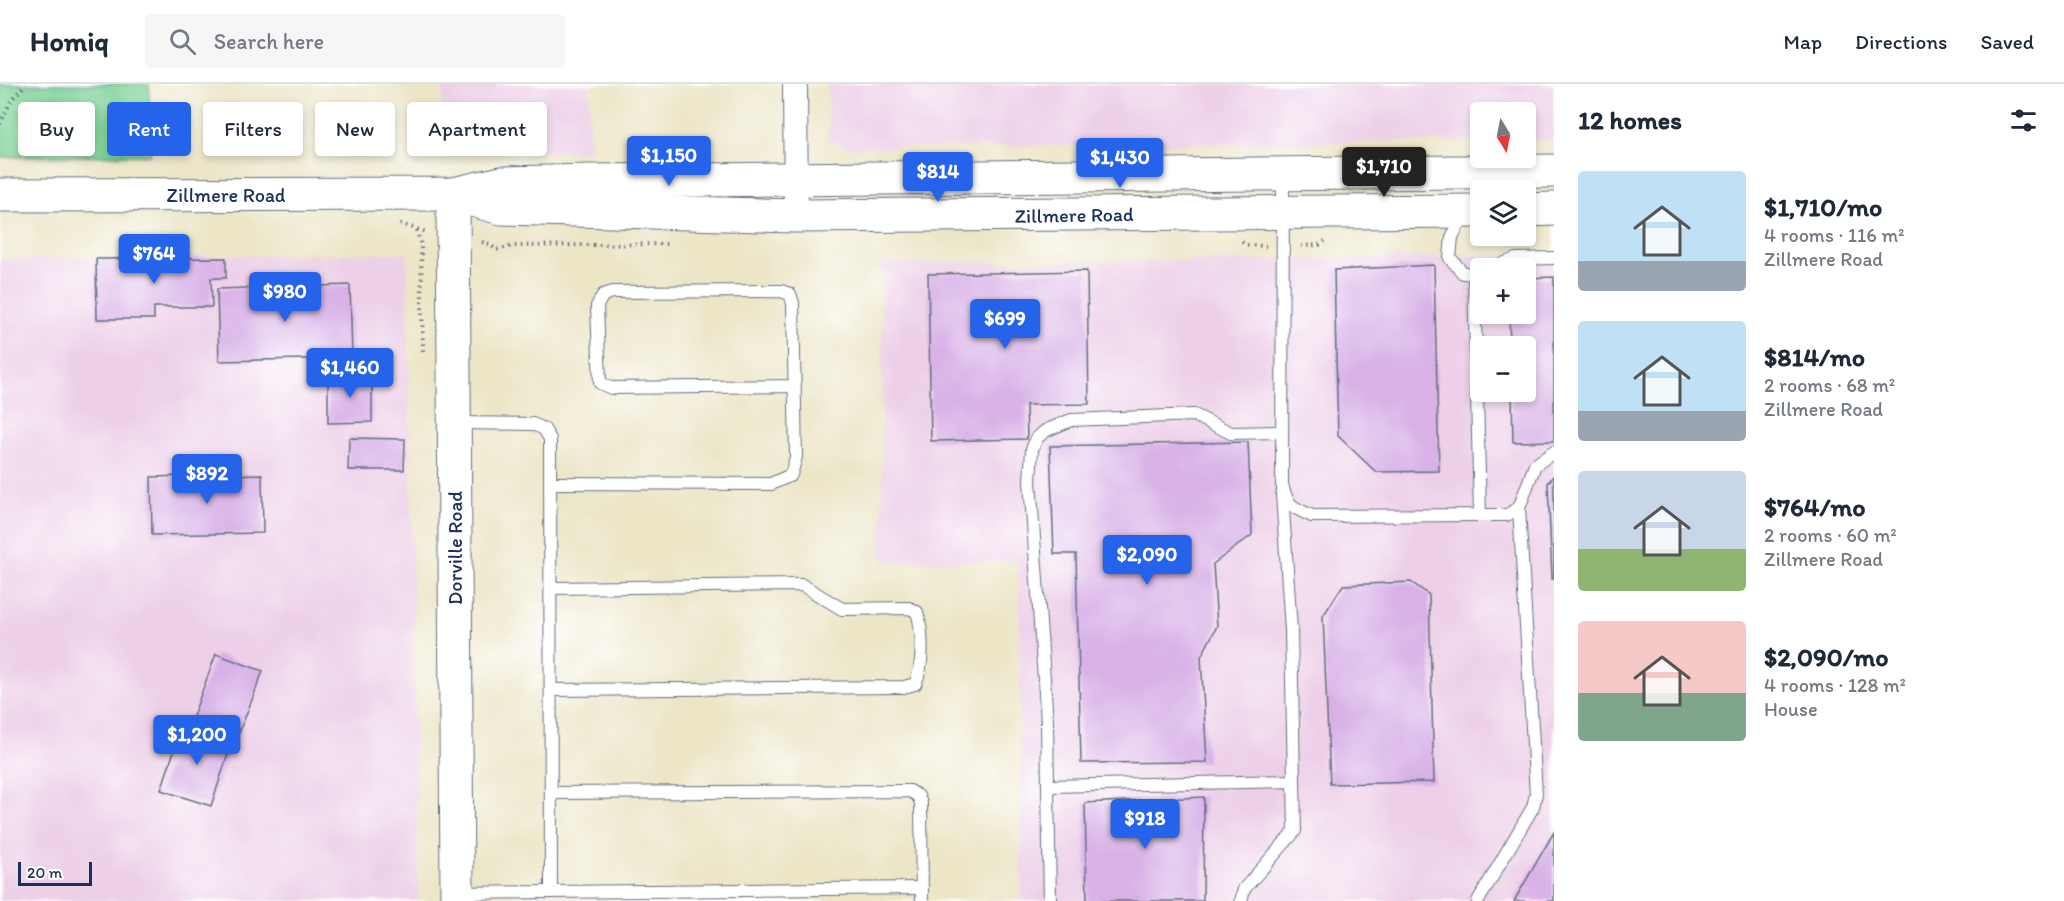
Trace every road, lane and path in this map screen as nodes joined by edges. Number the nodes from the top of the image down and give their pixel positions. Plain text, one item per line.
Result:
1 (26, 84) edge
2 (795, 84) edge
3 (0, 124) edge
4 (1554, 171) edge
5 (1283, 173) junction
6 (796, 179) junction
7 (1525, 180) edge
8 (1470, 193) edge
9 (453, 194) junction
10 (0, 195) edge
11 (1470, 195) edge
12 (1470, 208) edge
13 (1554, 209) edge
14 (1536, 210) edge
15 (1283, 213) junction
16 (796, 216) junction
17 (1536, 258) edge
18 (1554, 258) edge
19 (1470, 274) edge
20 (1478, 324) edge
21 (795, 386) junction
22 (454, 423) junction
23 (1282, 432) junction
24 (1554, 452) edge
25 (552, 483) junction
26 (1281, 484) junction
27 (1519, 508) junction
28 (1480, 515) junction
29 (551, 588) junction
30 (551, 690) junction
31 (1294, 781) junction
32 (1048, 786) junction
33 (551, 793) junction
34 (922, 888) junction
35 (551, 892) junction
36 (615, 896) edge
37 (457, 897) edge
38 (922, 901) edge
39 (1050, 901) edge
40 (1241, 901) edge
41 (1478, 901) edge

1 - 3 path
2 - 6 street
4 - 7 main road, Zillmere Road
5 - 6 main road, Zillmere Road
5 - 8 main road, Zillmere Road
5 - 15 lane
6 - 9 main road, Zillmere Road
6 - 16 street
9 - 10 main road, Zillmere Road
9 - 16 main road, Zillmere Road
9 - 22 main road, Dorville Road
11 - 15 main road, Zillmere Road
12 - 19 lane
13 - 14 main road
15 - 16 main road, Zillmere Road
15 - 23 lane
17 - 18 lane
20 - 28 lane
21 - 21 lane
21 - 25 lane
22 - 25 lane
22 - 37 main road, Dorville Road
23 - 26 lane
23 - 32 lane
24 - 27 lane
25 - 29 lane
26 - 28 lane
26 - 31 lane
27 - 28 lane
27 - 41 lane
29 - 30 lane
29 - 30 lane
30 - 33 lane
31 - 32 lane
31 - 40 lane
32 - 39 lane
33 - 34 lane
33 - 35 lane
34 - 36 lane
34 - 38 lane
35 - 36 lane
35 - 37 lane

